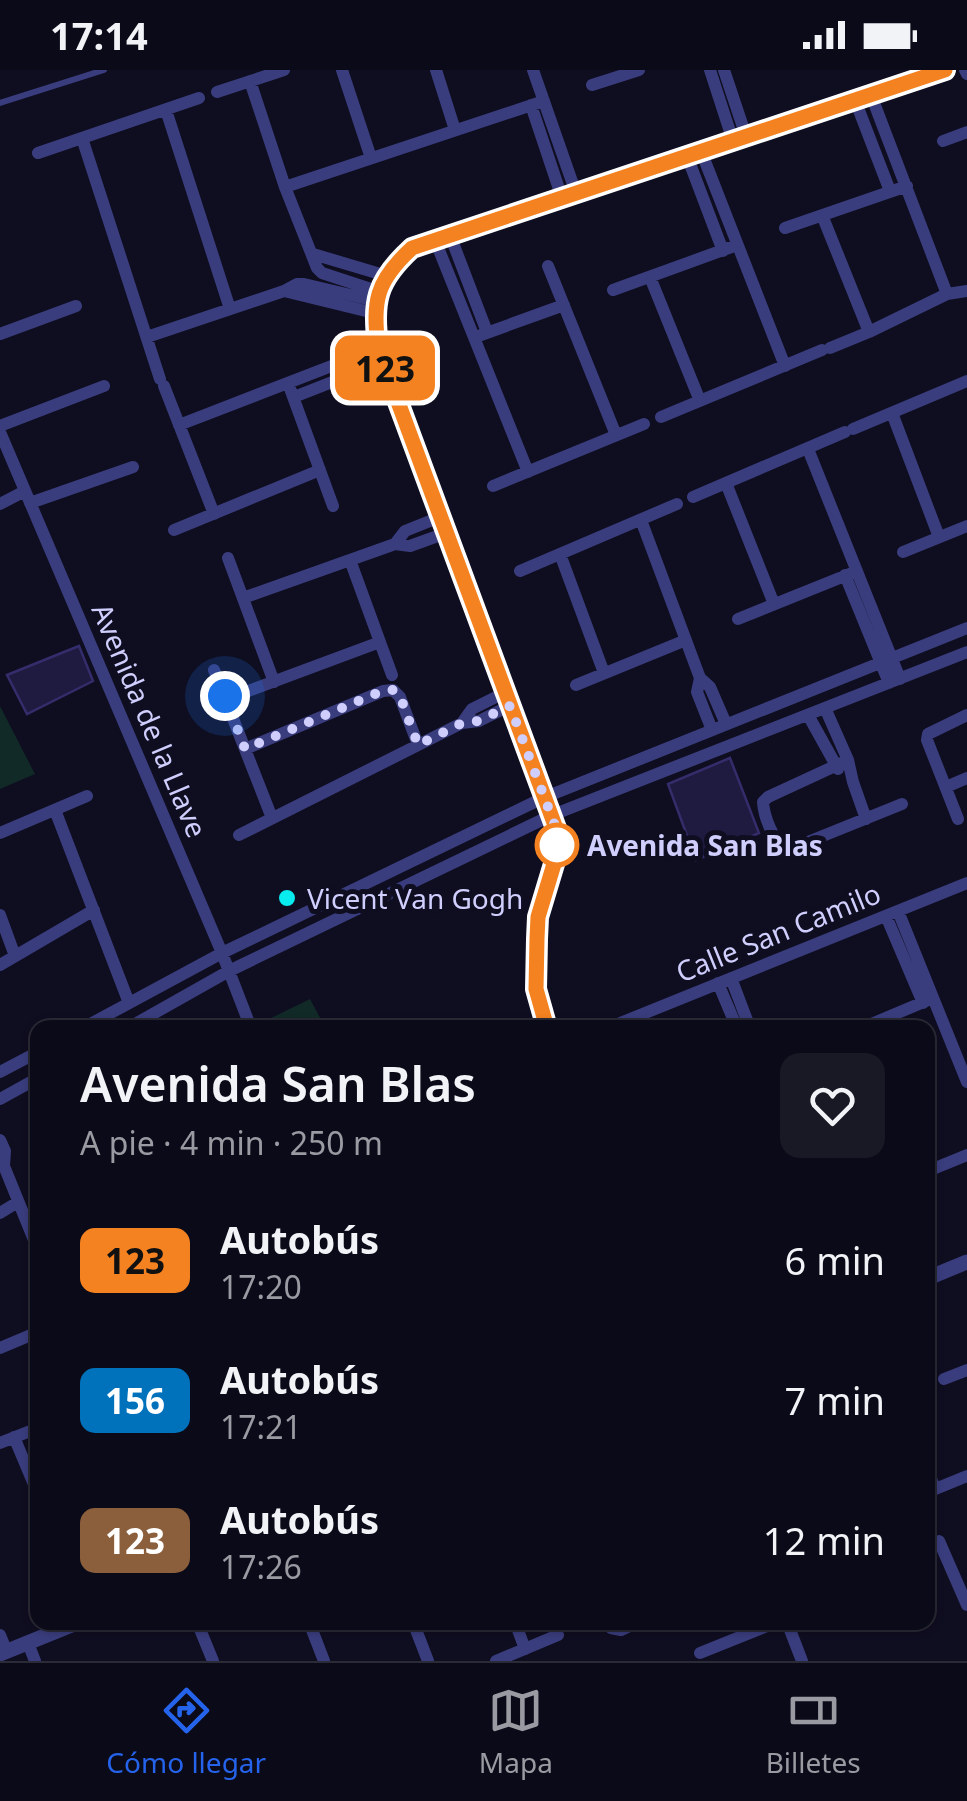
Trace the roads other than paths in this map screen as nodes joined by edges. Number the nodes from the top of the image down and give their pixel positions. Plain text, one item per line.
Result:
1 (104, 70) edge
2 (284, 70) edge
3 (342, 70) edge
4 (436, 70) edge
5 (533, 70) edge
6 (710, 70) edge
7 (724, 70) edge
8 (945, 70) edge
9 (629, 72) edge
10 (910, 76) edge
11 (250, 82) junction
12 (592, 86) dead end
13 (217, 92) dead end
14 (871, 95) junction
15 (199, 98) dead end
16 (855, 100) junction
17 (0, 103) edge
18 (538, 103) junction
19 (166, 110) junction
20 (455, 130) junction
21 (967, 132) edge
22 (82, 138) junction
23 (739, 138) junction
24 (943, 141) dead end
25 (38, 153) dead end
26 (694, 154) junction
27 (371, 158) junction
28 (906, 186) junction
29 (286, 187) junction
30 (890, 191) junction
31 (569, 196) junction
32 (822, 215) junction
33 (785, 228) dead end
34 (450, 235) junction
35 (435, 240) junction
36 (738, 245) junction
37 (723, 250) junction
38 (313, 254) junction
39 (548, 266) dead end
40 (387, 276) junction
41 (650, 277) junction
42 (613, 290) dead end
43 (967, 291) edge
44 (946, 294) junction
45 (377, 302) junction
46 (564, 305) junction
47 (76, 306) dead end
48 (230, 309) junction
49 (869, 332) junction
50 (0, 334) edge
51 (480, 335) junction
52 (147, 337) junction
53 (381, 355) junction
54 (784, 366) junction
55 (967, 381) edge
56 (288, 383) junction
57 (104, 386) dead end
58 (294, 398) junction
59 (700, 401) junction
60 (892, 413) junction
61 (662, 417) dead end
62 (644, 424) dead end
63 (178, 425) junction
64 (0, 429) edge
65 (616, 435) junction
66 (808, 448) junction
67 (133, 468) dead end
68 (320, 470) junction
69 (528, 472) junction
70 (726, 484) junction
71 (493, 486) dead end
72 (28, 497) junction
73 (693, 498) dead end
74 (0, 504) edge
75 (677, 504) dead end
76 (333, 506) dead end
77 (214, 514) junction
78 (440, 516) junction
79 (641, 520) junction
80 (967, 526) edge
81 (174, 530) dead end
82 (446, 533) junction
83 (939, 537) junction
84 (395, 544) junction
85 (902, 552) dead end
86 (560, 554) junction
87 (228, 558) dead end
88 (350, 560) junction
89 (520, 571) dead end
90 (851, 573) junction
91 (243, 598) junction
92 (774, 604) junction
93 (738, 619) dead end
94 (967, 628) edge
95 (686, 640) junction
96 (380, 642) junction
97 (967, 652) edge
98 (886, 660) junction
99 (214, 670) dead end
100 (604, 673) junction
101 (392, 675) dead end
102 (894, 681) junction
103 (274, 682) junction
104 (576, 685) dead end
105 (240, 694) dead end
106 (507, 700) junction
107 (825, 708) junction
108 (808, 715) junction
109 (967, 715) edge
110 (719, 727) junction
111 (418, 745) junction
112 (245, 749) junction
113 (841, 764) junction
114 (967, 778) edge
115 (946, 787) junction
116 (87, 796) dead end
117 (542, 798) junction
118 (902, 804) dead end
119 (55, 810) junction
120 (550, 816) junction
121 (272, 818) junction
122 (866, 818) junction
123 (958, 819) dead end
124 (0, 833) edge
125 (239, 835) dead end
126 (967, 883) edge
127 (94, 910) junction
128 (892, 913) junction
129 (0, 915) edge
130 (222, 953) junction
131 (16, 956) junction
132 (0, 966) edge
133 (229, 972) junction
134 (725, 981) junction
135 (928, 1000) junction
136 (128, 1003) junction
137 (97, 1020) edge
138 (142, 1020) edge
139 (248, 1020) edge
140 (545, 1020) edge
141 (628, 1020) edge
142 (735, 1020) edge
143 (746, 1020) edge
144 (881, 1020) edge
145 (30, 1056) edge
146 (0, 1072) edge
147 (30, 1082) edge
148 (967, 1082) edge
149 (0, 1098) edge
150 (0, 1140) edge
151 (967, 1156) edge
152 (2, 1165) edge
153 (935, 1168) edge
154 (18, 1202) junction
155 (0, 1212) edge
156 (30, 1231) edge
157 (967, 1262) edge
158 (935, 1275) edge
159 (30, 1335) edge
160 (0, 1348) edge
161 (967, 1370) edge
162 (944, 1379) dead end
163 (30, 1431) edge
164 (14, 1438) junction
165 (0, 1443) edge
166 (30, 1475) edge
167 (967, 1476) edge
168 (935, 1489) edge
169 (940, 1541) dead end
170 (966, 1600) edge
171 (60, 1630) edge
172 (200, 1630) edge
173 (312, 1630) edge
174 (416, 1630) edge
175 (518, 1630) edge
176 (757, 1630) edge
177 (790, 1630) edge
178 (0, 1635) edge
179 (558, 1636) dead end
180 (28, 1643) junction
181 (526, 1649) junction
182 (3, 1653) edge
183 (700, 1653) dead end
184 (35, 1661) edge
185 (212, 1661) edge
186 (324, 1661) edge
187 (428, 1661) edge
188 (496, 1661) edge
189 (802, 1661) edge

1 - 17 lane
2 - 11 street
3 - 27 street
4 - 20 street
5 - 18 street
6 - 23 street
7 - 23 street
8 - 10 street
9 - 12 street
10 - 14 street
11 - 13 street
11 - 29 street
14 - 16 street
14 - 28 street
15 - 19 street
16 - 23 street
16 - 30 street
18 - 20 street
18 - 31 street
19 - 22 street
19 - 48 street
20 - 27 street
21 - 24 street
22 - 25 street
22 - 52 street
23 - 26 street
26 - 31 street
26 - 36 street
26 - 37 street
27 - 29 street
28 - 30 street
28 - 44 street
29 - 38 street
30 - 32 street
31 - 34 street
32 - 33 street
32 - 49 street
34 - 35 street
34 - 51 street
35 - 40 street
35 - 51 street
36 - 37 street
36 - 54 street
37 - 41 street
38 - 40 street
38 - 45 street
39 - 46 street
40 - 45 street
41 - 42 street
41 - 59 street
43 - 44 street
44 - 49 street
45 - 48 street
45 - 53 street
46 - 51 street
46 - 65 street
47 - 50 street
48 - 52 street
49 - 54 street
51 - 69 street
52 - 63 street
53 - 56 street
53 - 58 street
53 - 78 street
54 - 59 street
55 - 60 street
56 - 58 street
56 - 63 street
57 - 64 street
58 - 68 street
59 - 61 street
60 - 66 street
60 - 83 street
62 - 65 street
63 - 77 street
64 - 72 street, Avenida de la Llave
65 - 69 street
66 - 70 street
66 - 90 street
67 - 72 street
68 - 76 street
68 - 77 street
69 - 71 street
70 - 73 street
70 - 92 street
72 - 74 street
72 - 130 street, Avenida de la Llave
75 - 79 street
77 - 81 street
78 - 82 street
78 - 84 street
79 - 86 street
79 - 95 street
80 - 83 street
82 - 84 street
82 - 106 street
83 - 85 street
84 - 88 street
86 - 89 street
86 - 100 street
87 - 91 street
88 - 91 street
88 - 96 street
90 - 92 street
90 - 98 street
91 - 103 street
92 - 93 street
94 - 98 street
95 - 100 street
95 - 110 street
96 - 101 street
96 - 103 street
97 - 102 street
98 - 102 street
98 - 110 street
99 - 112 street
100 - 104 street
102 - 107 street
103 - 105 street
106 - 111 street
106 - 117 street
107 - 108 street
107 - 113 street
108 - 113 street
108 - 120 street
109 - 115 street
110 - 117 street
111 - 112 street
111 - 121 street
112 - 121 street
113 - 122 street
113 - 122 street
114 - 115 street
115 - 123 street
116 - 119 street
117 - 120 street
117 - 130 street
118 - 122 street
119 - 124 street
119 - 127 street
120 - 133 street
120 - 140 street
121 - 125 street
126 - 128 street, Calle San Camilo
127 - 131 street
127 - 136 street
128 - 134 street, Calle San Camilo
128 - 135 street
129 - 131 street
130 - 133 street, Avenida de la Llave
130 - 136 street
131 - 132 street
133 - 138 street
133 - 139 street, Avenida de la Llave
134 - 141 street, Calle San Camilo
134 - 142 street
134 - 143 street
135 - 144 street
135 - 148 street
136 - 137 street
145 - 146 street
147 - 149 street
150 - 152 street
151 - 153 street
152 - 154 street
154 - 155 street
154 - 156 street
157 - 158 street
159 - 160 street
161 - 162 street
163 - 164 street
164 - 165 street
164 - 166 street
167 - 168 street
169 - 170 street
171 - 180 street
172 - 185 street
173 - 186 street
174 - 187 street
175 - 181 street
176 - 183 street
177 - 189 street
178 - 182 street
179 - 181 street
180 - 182 street
180 - 184 street
181 - 188 street

